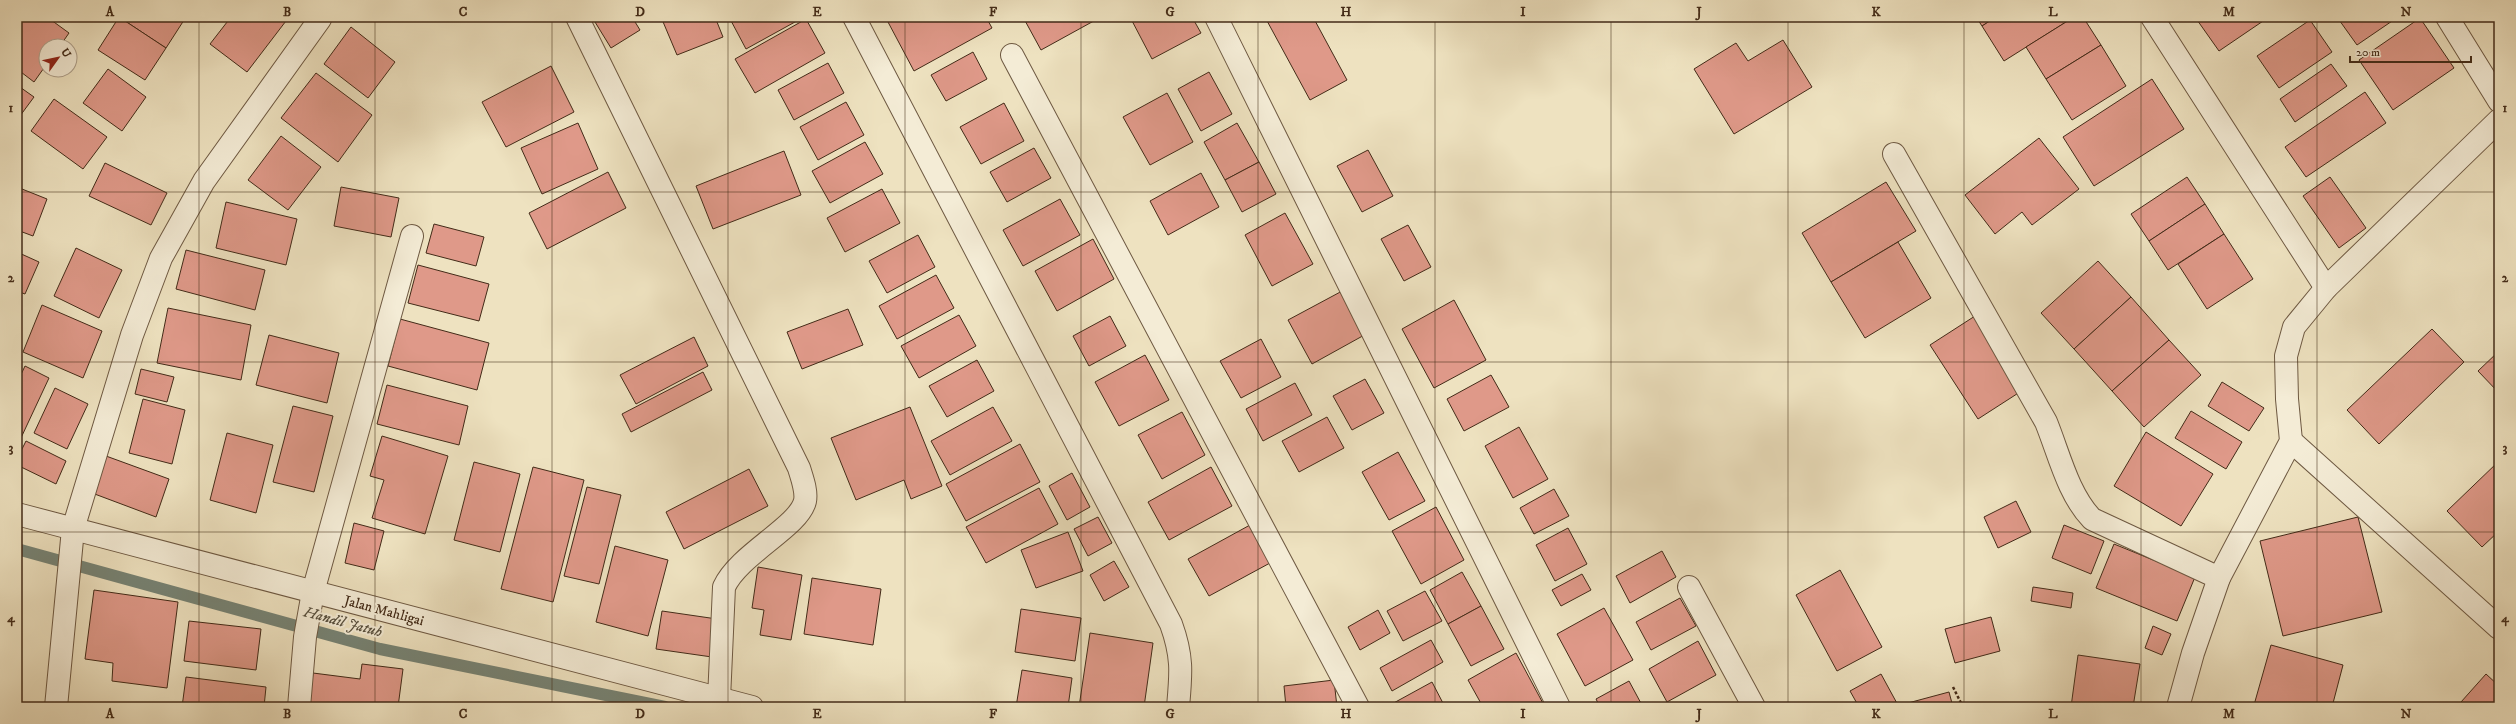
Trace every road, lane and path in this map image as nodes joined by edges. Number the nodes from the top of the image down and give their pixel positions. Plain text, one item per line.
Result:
1 (577, 17) edge
2 (854, 17) edge
3 (1216, 17) edge
4 (2152, 17) edge
5 (2447, 17) edge
6 (320, 19) dead end
7 (1012, 55) dead end
8 (2499, 101) edge
9 (2499, 120) edge
10 (1894, 154) dead end
11 (412, 236) dead end
12 (2326, 288) junction
13 (2291, 441) junction
14 (17, 514) edge
15 (73, 529) junction
16 (2218, 578) junction
17 (1690, 587) dead end
18 (313, 592) junction
19 (2499, 628) edge
20 (1953, 687) dead end
21 (719, 699) junction
22 (56, 707) edge
23 (299, 707) edge
24 (752, 707) edge
25 (1178, 707) edge
26 (1358, 707) edge
27 (1559, 707) edge
28 (1754, 707) edge
29 (1962, 707) edge
30 (2178, 707) edge

1 - 21 street
2 - 25 street
3 - 27 street
4 - 12 street
5 - 8 street
6 - 15 street
7 - 26 street
9 - 12 street
10 - 16 street
11 - 18 street
12 - 13 street
13 - 16 street
13 - 19 street
14 - 15 street, Jalan Mahligai
15 - 18 street, Jalan Mahligai
15 - 22 street
16 - 30 street
17 - 28 street
18 - 21 street, Jalan Mahligai
18 - 23 street
20 - 29 path
21 - 24 street, Jalan Mahligai

